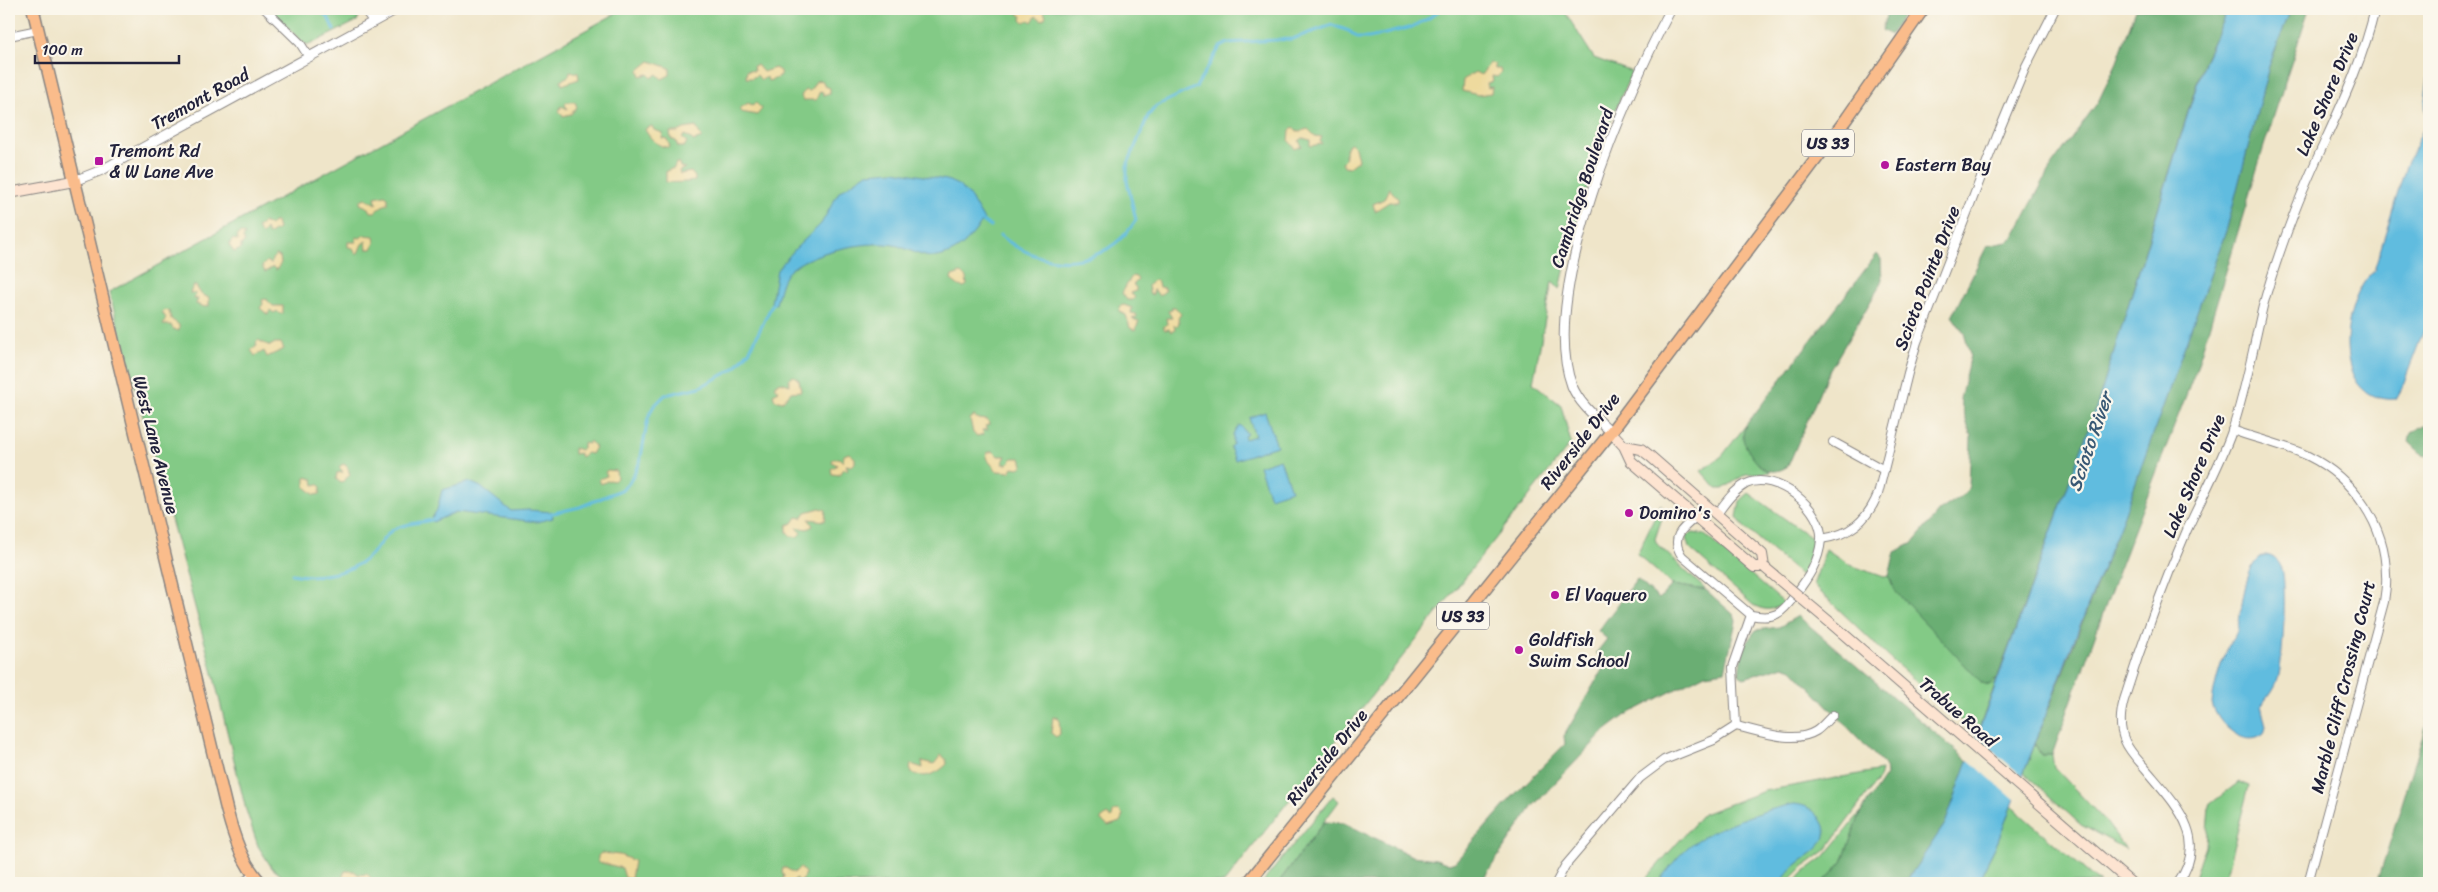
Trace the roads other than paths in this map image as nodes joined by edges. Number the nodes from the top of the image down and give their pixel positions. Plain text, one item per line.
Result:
1 (32, 9) edge
2 (265, 9) edge
3 (364, 9) edge
4 (397, 9) edge
5 (1671, 9) edge
6 (1923, 9) edge
7 (2055, 9) edge
8 (2375, 9) edge
9 (373, 21) junction
10 (38, 30) junction
11 (9, 36) edge
12 (309, 57) junction
13 (74, 181) junction
14 (9, 193) edge
15 (2232, 430) junction
16 (1611, 432) junction
17 (1833, 442) dead end
18 (1624, 446) junction
19 (1884, 470) junction
20 (1717, 514) junction
21 (1696, 517) junction
22 (1821, 538) junction
23 (1764, 566) junction
24 (1751, 615) junction
25 (1833, 715) dead end
26 (1736, 726) junction
27 (258, 880) edge
28 (243, 883) edge
29 (1248, 883) edge
30 (1556, 883) edge
31 (2131, 883) edge
32 (2178, 883) edge
33 (2308, 883) edge

1 - 10 main road, West Lane Avenue
2 - 12 street
3 - 9 street
4 - 9 street, Tremont Road
5 - 16 street, Cambridge Boulevard
6 - 16 main road, Riverside Drive / US 33
7 - 19 street, Scioto Pointe Drive
8 - 15 street, Lake Shore Drive
9 - 12 street, Tremont Road
10 - 11 street
10 - 13 main road, West Lane Avenue
12 - 13 street, Tremont Road
13 - 14 main road, Tremont Road
13 - 27 main road, West Lane Avenue
15 - 32 street, Lake Shore Drive
15 - 33 street, Marble Cliff Crossing Court
16 - 18 main road, Trabue Road
16 - 29 main road, Riverside Drive / US 33
17 - 19 street
18 - 20 main road, Trabue Road
18 - 21 main road, Trabue Road
19 - 22 street, Scioto Pointe Drive
20 - 22 street
20 - 23 main road, Trabue Road
21 - 23 main road, Trabue Road
21 - 24 street
22 - 24 street
23 - 31 main road, Trabue Road, bridge
24 - 26 street
25 - 26 street
26 - 30 street
27 - 28 street

